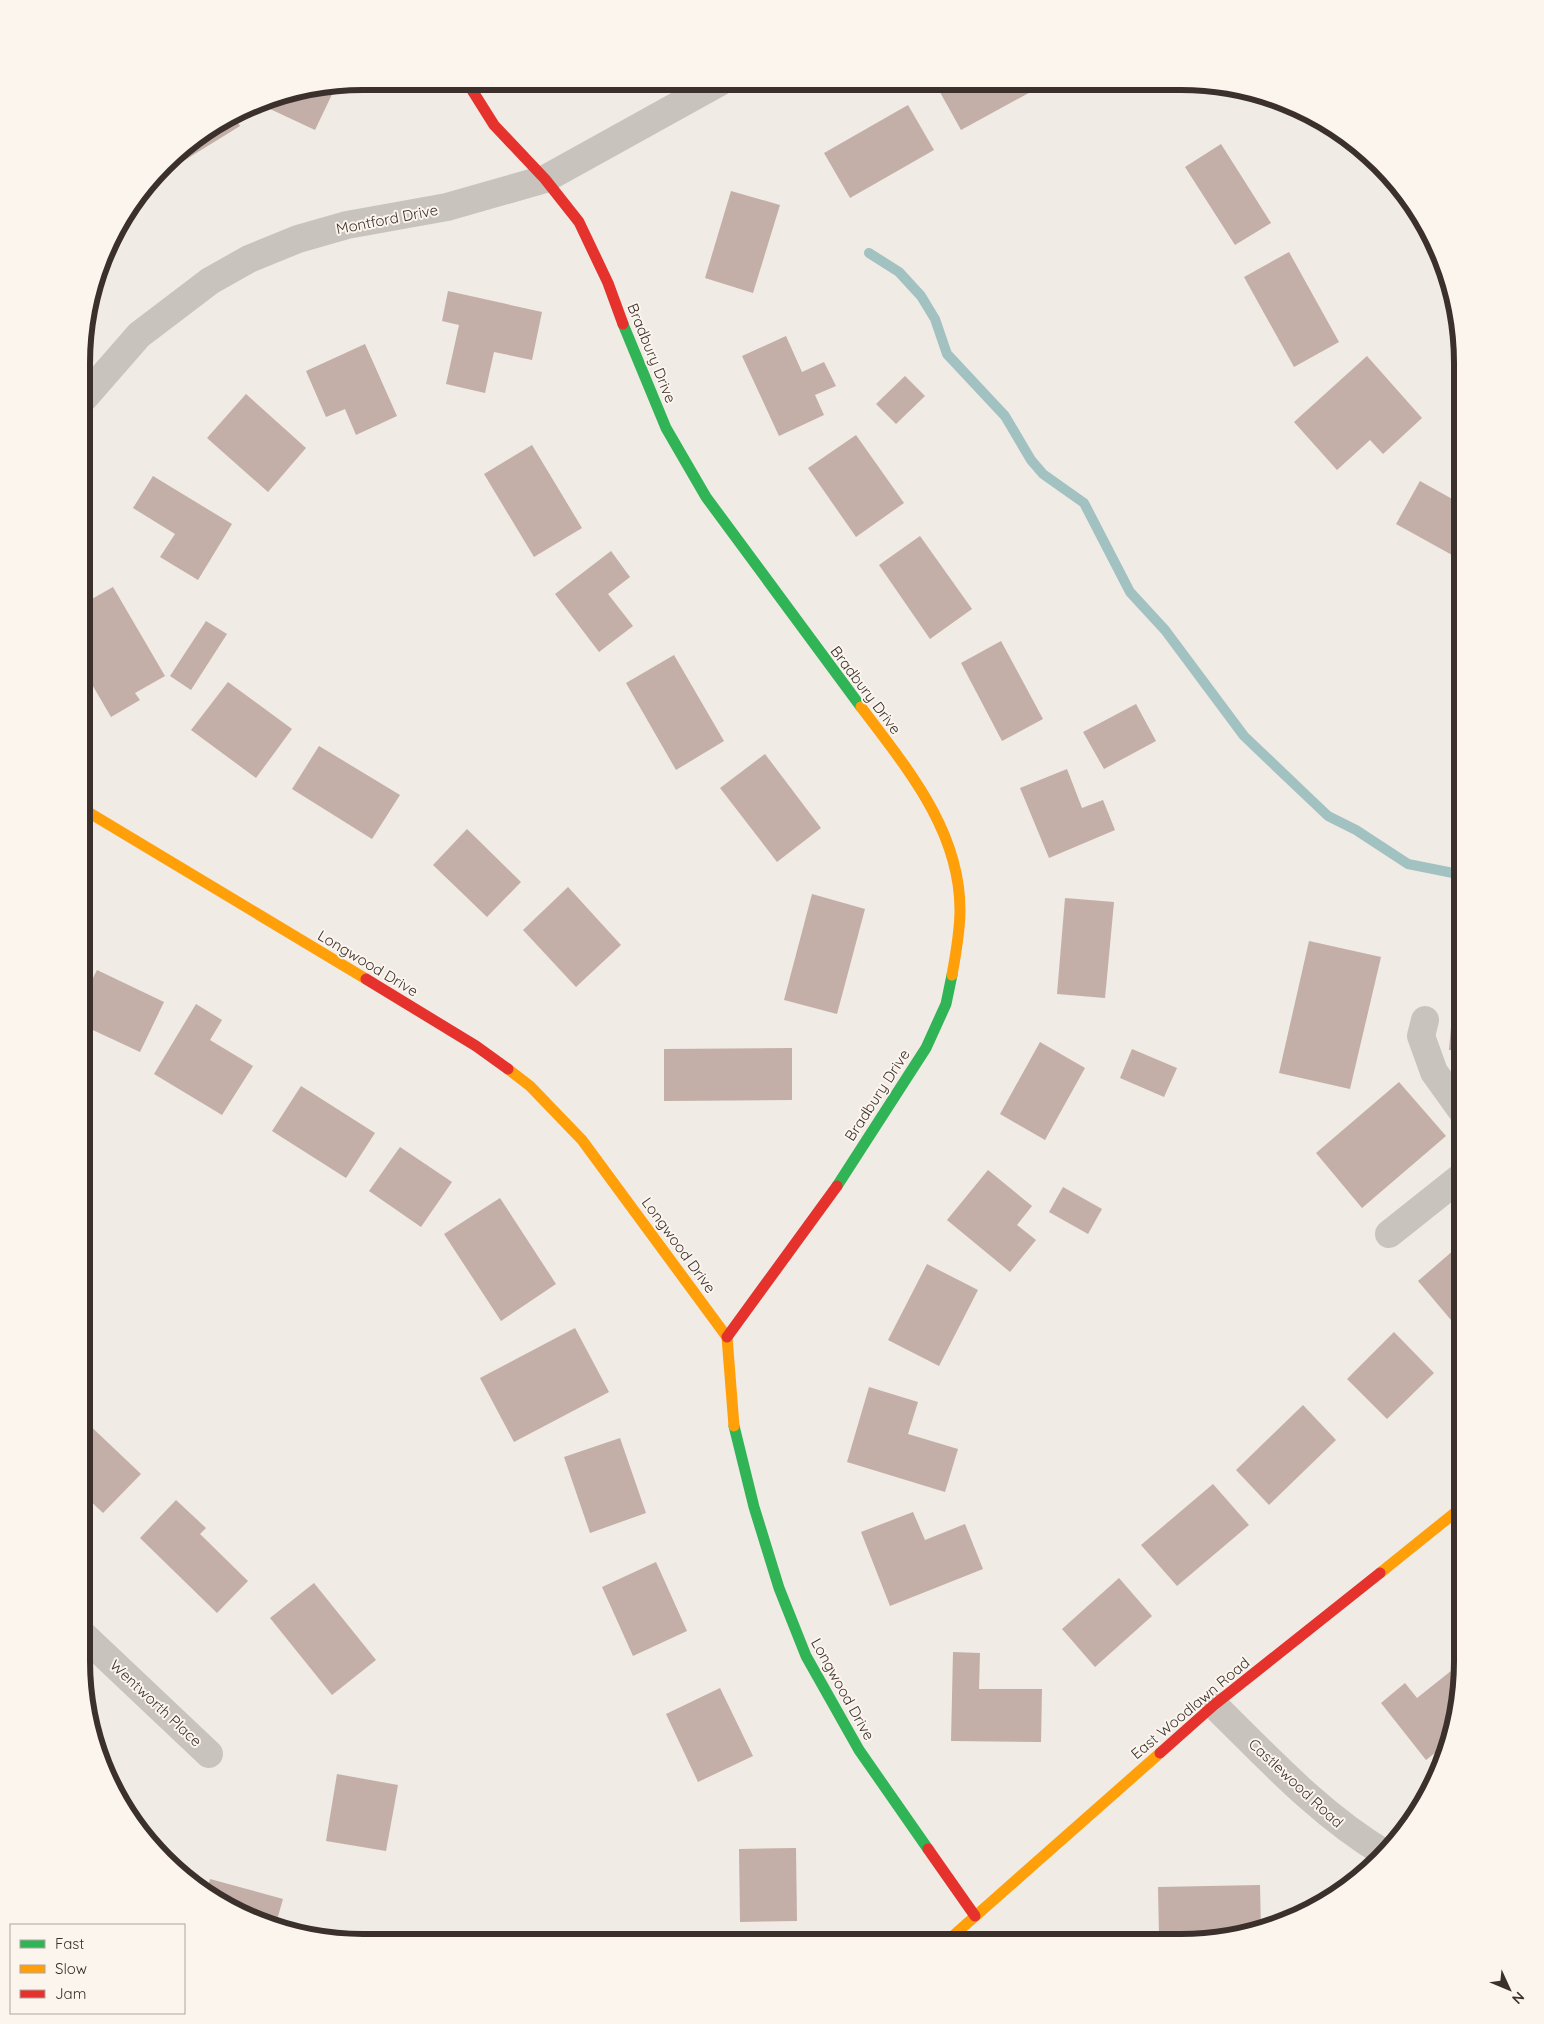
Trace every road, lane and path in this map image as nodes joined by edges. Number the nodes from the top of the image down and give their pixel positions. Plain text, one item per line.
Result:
1 (471, 90) edge
2 (705, 90) edge
3 (545, 178) junction
4 (90, 391) edge
5 (90, 812) edge
6 (1425, 1020) dead end
7 (1454, 1100) edge
8 (1454, 1182) edge
9 (1389, 1234) dead end
10 (728, 1337) junction
11 (1454, 1513) edge
12 (90, 1642) edge
13 (1214, 1705) junction
14 (209, 1754) dead end
15 (1378, 1849) edge
16 (975, 1916) junction
17 (955, 1934) edge

1 - 3 street, Bradbury Drive
2 - 3 street, Montford Drive
3 - 4 street, Montford Drive
3 - 10 street, Bradbury Drive
5 - 10 street, Longwood Drive
6 - 7 street
8 - 9 street
10 - 16 street, Longwood Drive
11 - 13 street, East Woodlawn Road
12 - 14 street, Wentworth Place
13 - 15 street, Castlewood Road
13 - 16 street, East Woodlawn Road
16 - 17 street, East Woodlawn Road

